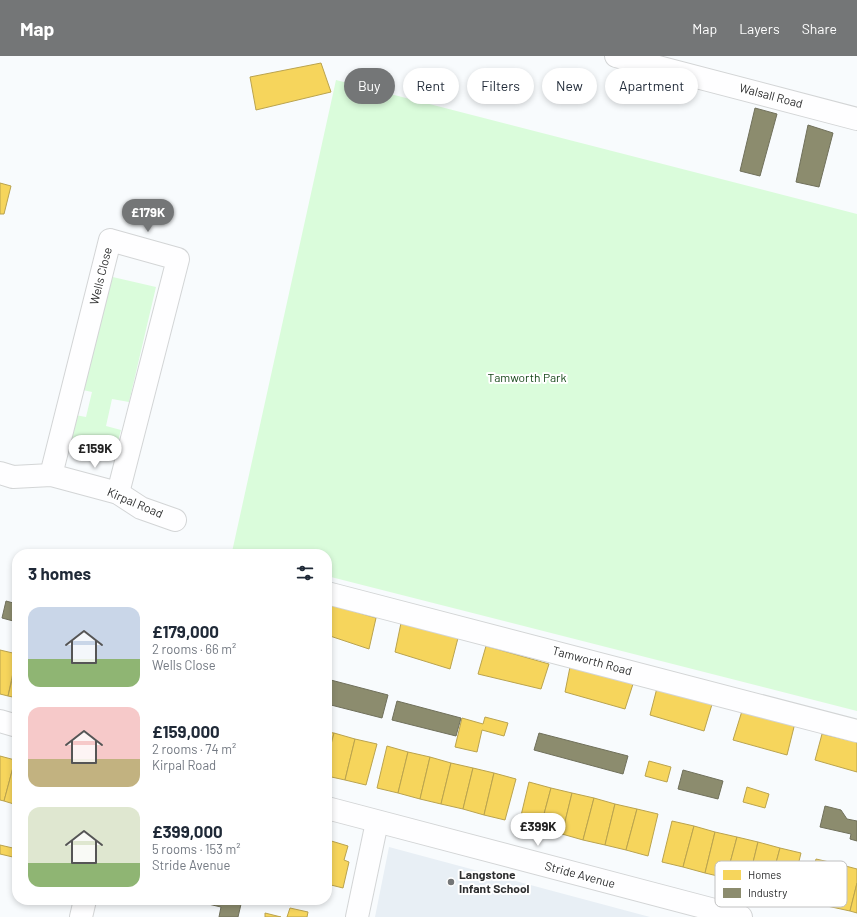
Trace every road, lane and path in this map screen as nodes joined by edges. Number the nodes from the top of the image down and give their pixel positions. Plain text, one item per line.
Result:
1 (616, 56) edge
2 (857, 119) edge
3 (0, 473) edge
4 (51, 475) junction
5 (118, 493) junction
6 (175, 520) dead end
7 (332, 594) edge
8 (0, 722) edge
9 (12, 725) edge
10 (857, 731) edge
11 (332, 809) edge
12 (377, 822) junction
13 (84, 905) edge
14 (81, 917) edge
15 (357, 917) edge
16 (741, 917) edge

1 - 2 street, Walsall Road
3 - 4 street, Kirpal Road
4 - 5 street, Kirpal Road
4 - 5 street, Wells Close
5 - 6 street, Kirpal Road
7 - 10 street, Tamworth Road
8 - 9 street
11 - 12 street, Stride Avenue
12 - 15 street
12 - 16 street, Stride Avenue
13 - 14 street

